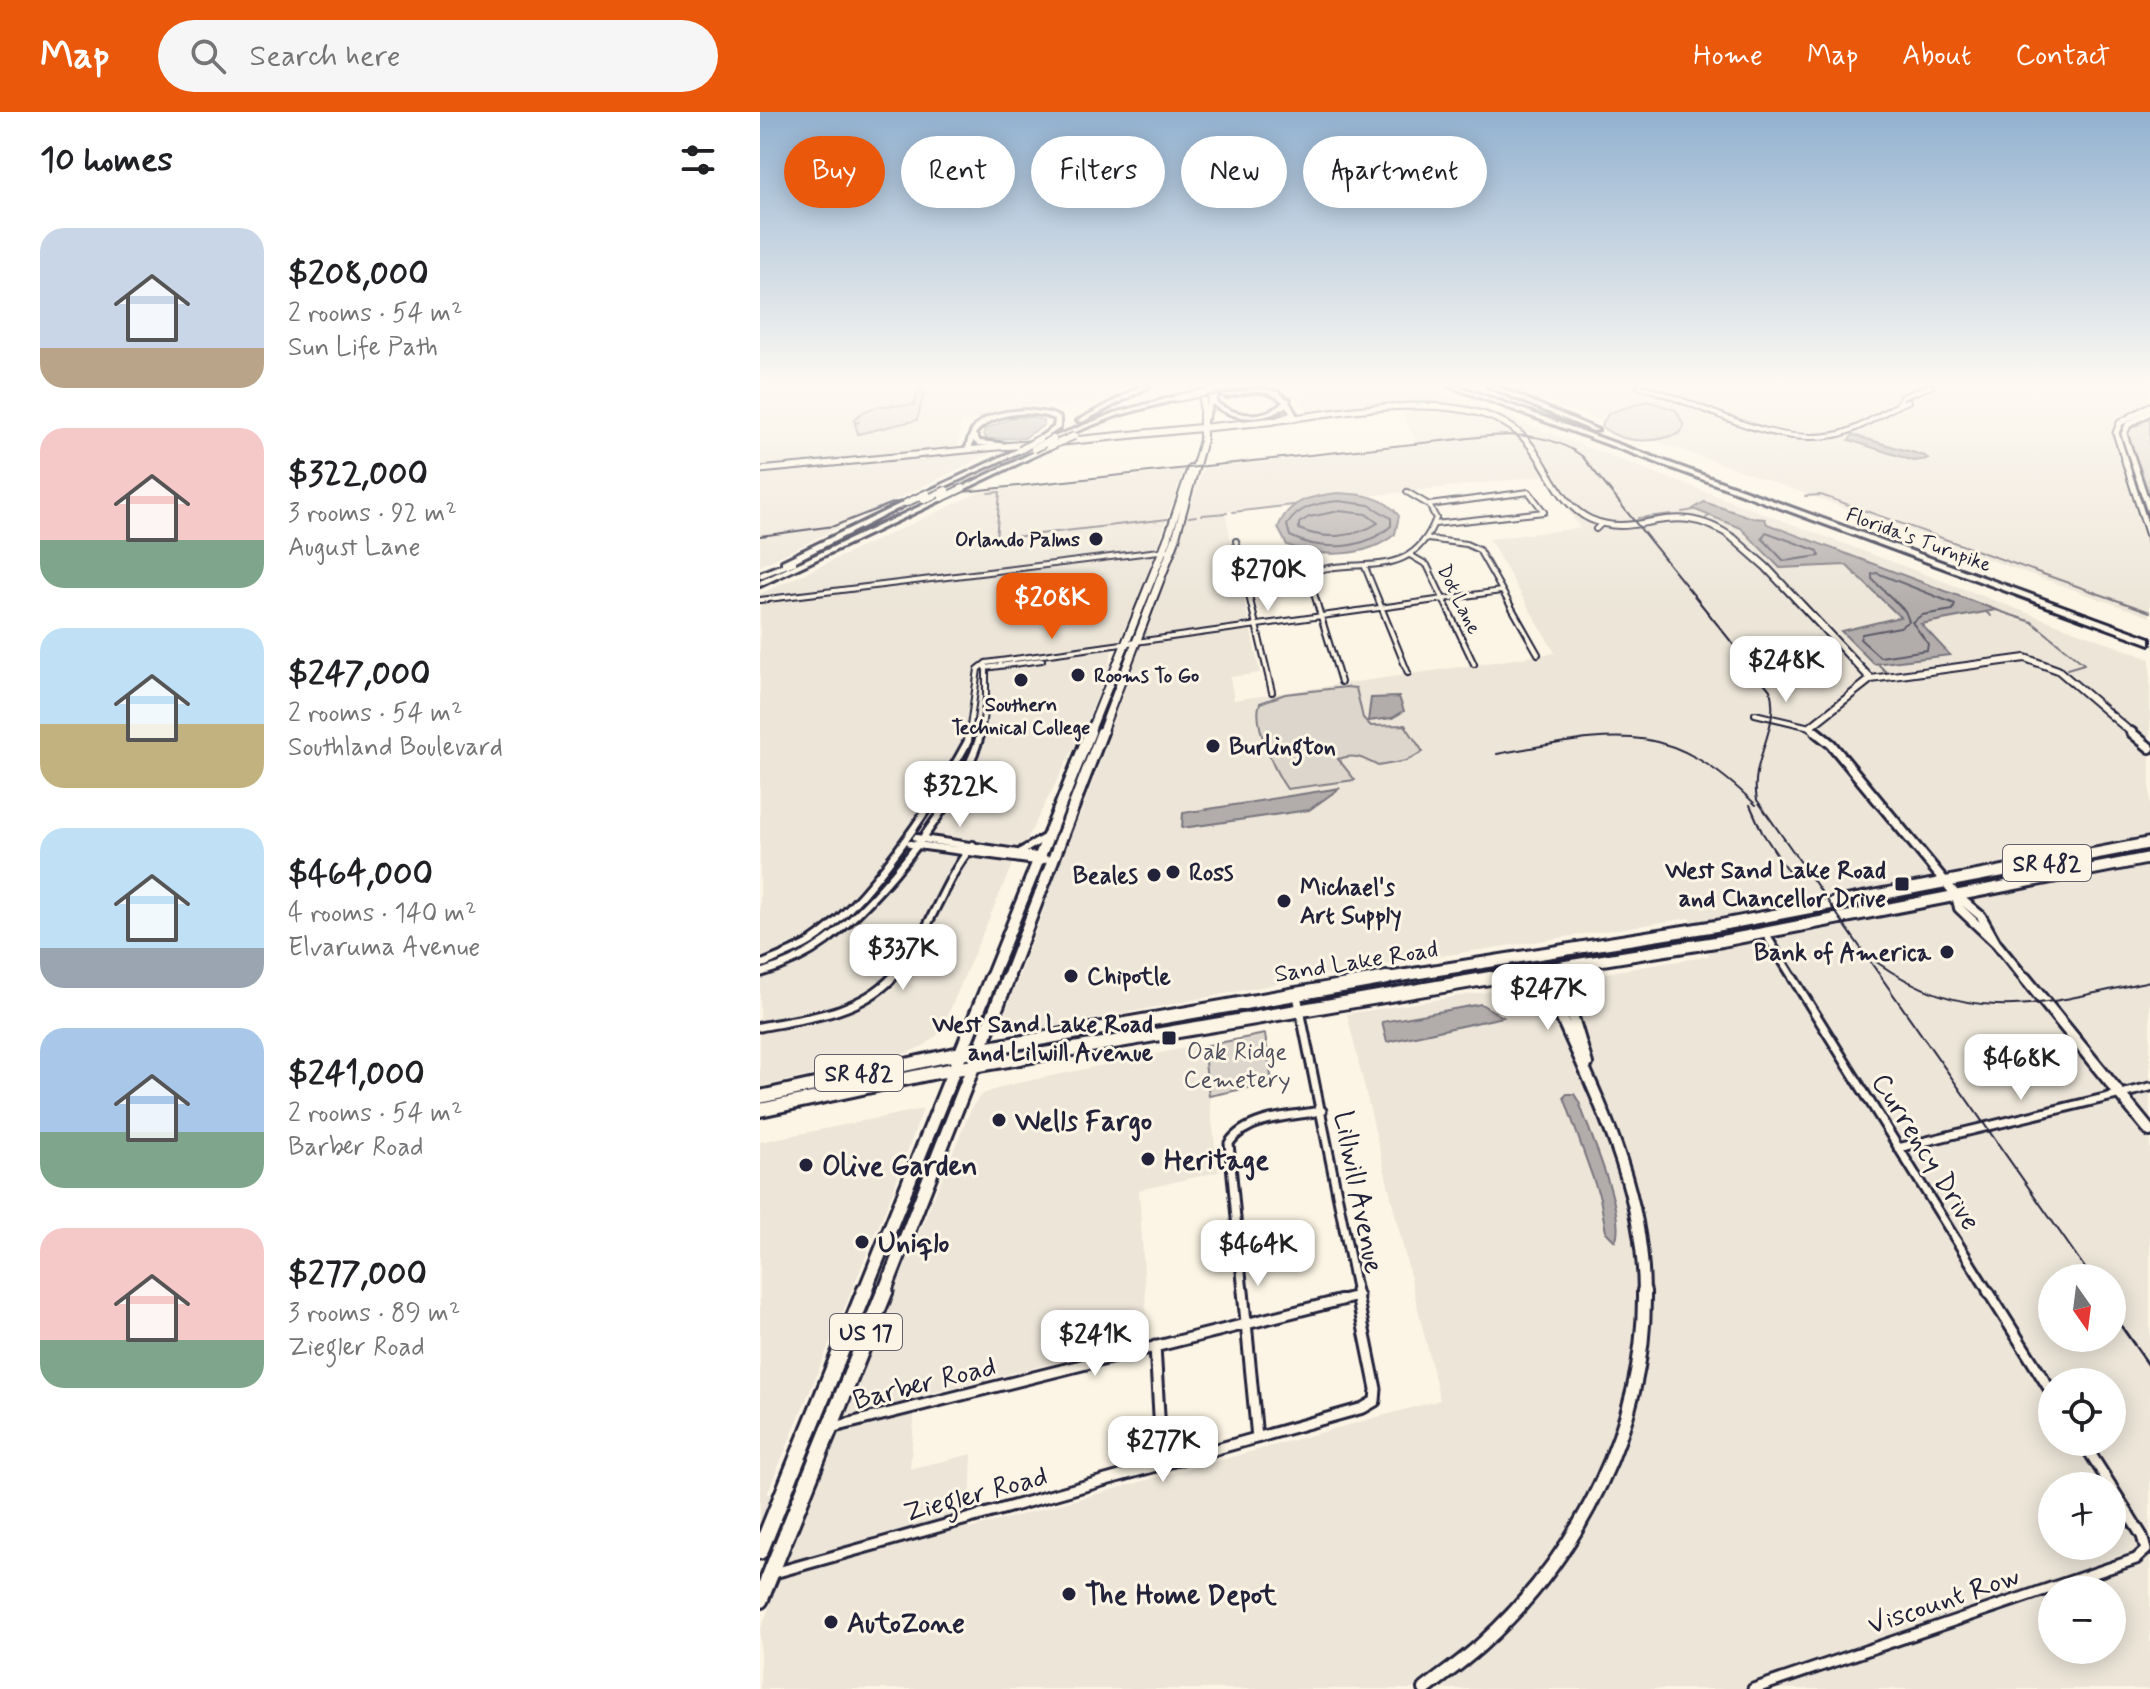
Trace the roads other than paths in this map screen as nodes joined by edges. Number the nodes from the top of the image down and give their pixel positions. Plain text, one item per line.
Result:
1 (869, 460) edge
2 (1001, 460) edge
3 (1013, 460) edge
4 (1023, 460) edge
5 (1194, 460) edge
6 (1540, 460) edge
7 (1653, 460) edge
8 (1672, 460) edge
9 (2125, 460) edge
10 (2133, 460) edge
11 (760, 470) edge
12 (1407, 492) dead end
13 (944, 494) junction
14 (926, 497) junction
15 (1429, 505) junction
16 (2150, 512) edge
17 (1602, 523) junction
18 (1435, 524) junction
19 (1596, 529) dead end
20 (1428, 539) junction
21 (2150, 539) edge
22 (1236, 541) dead end
23 (1166, 550) junction
24 (1410, 555) junction
25 (781, 567) junction
26 (1365, 567) junction
27 (760, 576) edge
28 (760, 584) edge
29 (1501, 591) junction
30 (1442, 599) junction
31 (760, 600) edge
32 (1382, 607) junction
33 (1319, 615) junction
34 (1256, 624) junction
35 (2150, 634) edge
36 (2150, 641) edge
37 (1127, 644) junction
38 (1538, 654) dead end
39 (1474, 664) dead end
40 (986, 665) junction
41 (1408, 673) dead end
42 (1871, 679) junction
43 (1341, 682) dead end
44 (1272, 692) dead end
45 (1755, 714) dead end
46 (1810, 727) junction
47 (2150, 748) edge
48 (908, 837) junction
49 (1046, 837) junction
50 (915, 841) junction
51 (902, 843) junction
52 (2150, 843) edge
53 (973, 845) junction
54 (1015, 851) junction
55 (967, 852) junction
56 (1037, 858) junction
57 (2150, 858) edge
58 (1051, 859) junction
59 (1945, 882) junction
60 (1956, 895) junction
61 (1798, 910) junction
62 (1755, 918) junction
63 (1765, 933) junction
64 (1722, 941) junction
65 (1587, 947) junction
66 (1541, 954) junction
67 (760, 965) edge
68 (1567, 966) junction
69 (1541, 970) junction
70 (760, 973) edge
71 (1506, 975) junction
72 (1296, 993) junction
73 (1226, 1006) junction
74 (1301, 1008) junction
75 (760, 1027) edge
76 (1134, 1038) junction
77 (980, 1050) junction
78 (960, 1053) junction
79 (974, 1066) junction
80 (953, 1069) junction
81 (1590, 1077) junction
82 (2150, 1087) edge
83 (2120, 1094) junction
84 (760, 1097) edge
85 (760, 1110) edge
86 (1322, 1111) junction
87 (2150, 1131) edge
88 (1898, 1148) junction
89 (1358, 1296) junction
90 (1246, 1323) junction
91 (1155, 1346) junction
92 (2038, 1371) edge
93 (1375, 1401) joint
94 (818, 1407) junction
95 (827, 1429) junction
96 (809, 1431) junction
97 (1257, 1438) junction
98 (816, 1456) junction
99 (1162, 1467) junction
100 (2126, 1511) edge
101 (760, 1551) edge
102 (770, 1574) junction
103 (760, 1600) edge
104 (1425, 1689) edge
105 (1753, 1689) edge

1 - 11 main road
2 - 14 highway, bridge
3 - 13 highway, bridge
4 - 13 highway, bridge
5 - 23 main road, US 17
6 - 17 street
7 - 36 highway, Florida's Turnpike
8 - 35 highway, Florida's Turnpike
9 - 21 street
10 - 16 street
12 - 15 street
13 - 14 highway, bridge
13 - 28 highway
14 - 25 highway
14 - 25 highway, bridge
15 - 18 street
15 - 18 street
17 - 19 street
17 - 42 street
18 - 20 street
20 - 24 street
20 - 29 street
22 - 34 street
23 - 31 street
23 - 37 main road, US 17
24 - 26 street
24 - 30 street, Dot Lane
25 - 27 highway
26 - 32 street
26 - 33 street
29 - 30 street
29 - 38 street
30 - 32 street
30 - 39 street, Dot Lane
32 - 33 street
32 - 41 street
33 - 34 street
33 - 43 street
34 - 37 street
34 - 44 street
37 - 40 street
37 - 49 main road, US 17
37 - 58 main road, US 17
40 - 48 street
40 - 50 street
42 - 46 street
42 - 47 street
45 - 46 street
46 - 59 street
48 - 50 street
48 - 51 street
49 - 54 street
49 - 56 main road, US 17
50 - 51 street
50 - 53 street
50 - 55 street
50 - 70 street
51 - 67 street
52 - 59 main road, Sand Lake Road / SR 482
53 - 54 street
53 - 55 street
54 - 56 street
55 - 56 street
55 - 75 street
56 - 58 street
56 - 78 main road, US 17
57 - 60 main road, Sand Lake Road / SR 482
58 - 77 main road, US 17
59 - 60 street
59 - 61 main road, Sand Lake Road / SR 482
60 - 63 main road, Sand Lake Road / SR 482
60 - 83 street
61 - 62 main road, Sand Lake Road / SR 482
61 - 63 main road
62 - 64 main road
62 - 65 main road, Sand Lake Road / SR 482
63 - 64 main road, Sand Lake Road / SR 482
63 - 88 street, Currency Drive
64 - 68 main road, Sand Lake Road / SR 482
65 - 66 main road, Sand Lake Road / SR 482
65 - 69 main road
66 - 71 main road
66 - 72 main road, Sand Lake Road / SR 482
68 - 69 main road, Sand Lake Road / SR 482
68 - 81 street
69 - 71 main road, Sand Lake Road / SR 482
69 - 81 street
71 - 74 main road, Sand Lake Road / SR 482
72 - 73 main road, Sand Lake Road / SR 482
72 - 74 street, Lillwill Avenue
73 - 76 main road
73 - 77 main road, Sand Lake Road / SR 482
74 - 76 main road, Sand Lake Road / SR 482
74 - 86 street, Lillwill Avenue
76 - 79 main road, Sand Lake Road / SR 482
77 - 78 main road, Sand Lake Road / SR 482
77 - 79 main road, US 17
78 - 80 main road, US 17
78 - 84 main road, Sand Lake Road / SR 482
79 - 80 main road, Sand Lake Road / SR 482
79 - 95 main road, US 17
80 - 85 main road, Sand Lake Road / SR 482
80 - 94 main road, US 17
81 - 104 street
82 - 83 street
83 - 87 street
83 - 88 street
86 - 89 street, Lillwill Avenue
86 - 90 street
88 - 92 street, Currency Drive
89 - 90 street, Barber Road
89 - 93 street, Lillwill Avenue
90 - 91 street, Barber Road
90 - 97 street
91 - 95 street, Barber Road
91 - 99 street
93 - 97 street, Ziegler Road
94 - 95 main road
94 - 96 main road, US 17
95 - 98 main road, US 17
96 - 98 main road
96 - 101 main road, US 17
97 - 99 street, Ziegler Road
98 - 102 main road, US 17
99 - 102 street, Ziegler Road
100 - 105 street, Viscount Row
102 - 103 main road, US 17

